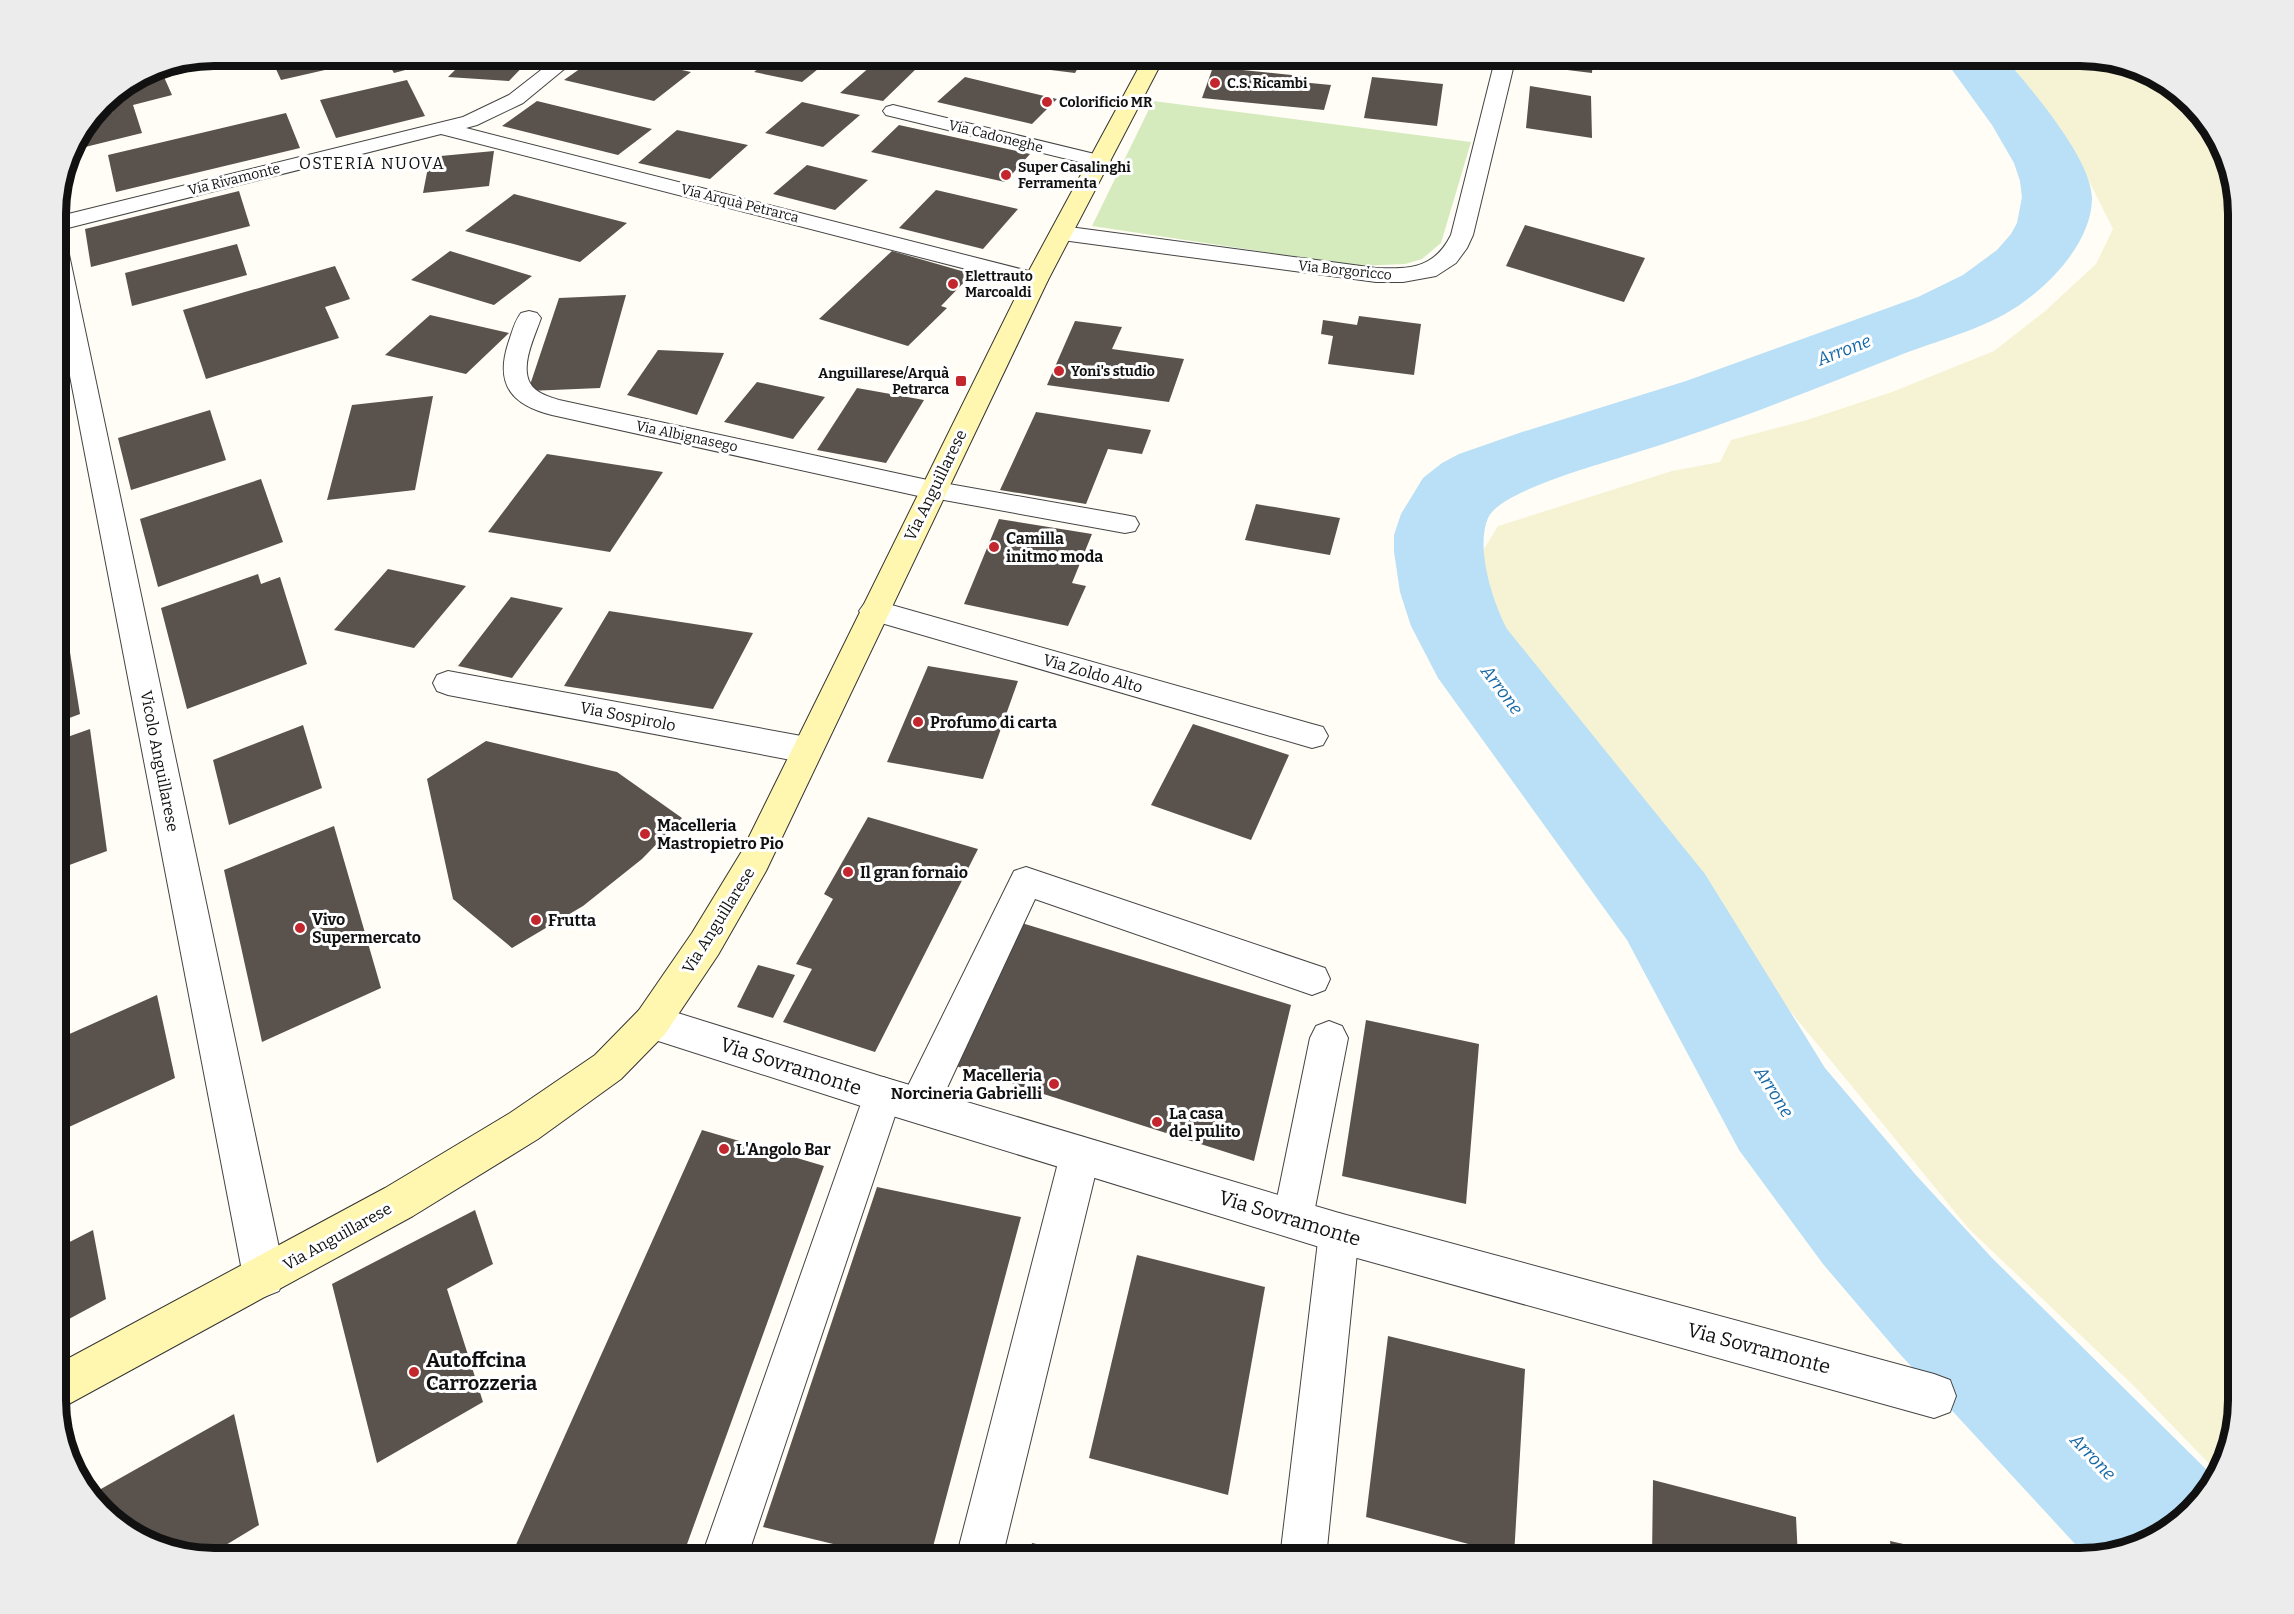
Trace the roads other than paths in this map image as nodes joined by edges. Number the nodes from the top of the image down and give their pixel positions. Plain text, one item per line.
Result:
1 (557, 66) edge
2 (1150, 66) edge
3 (1504, 66) edge
4 (893, 111) dead end
5 (445, 129) junction
6 (1100, 161) junction
7 (66, 223) edge
8 (1062, 233) junction
9 (1035, 280) junction
10 (66, 295) edge
11 (529, 318) dead end
12 (932, 490) junction
13 (1125, 524) dead end
14 (874, 611) junction
15 (448, 683) dead end
16 (1312, 736) dead end
17 (807, 750) junction
18 (1312, 979) dead end
19 (652, 1022) junction
20 (1329, 1038) dead end
21 (901, 1100) junction
22 (1080, 1155) junction
23 (1293, 1218) junction
24 (1339, 1233) junction
25 (264, 1276) junction
26 (66, 1384) edge
27 (1934, 1396) dead end
28 (728, 1548) edge
29 (982, 1548) edge
30 (1304, 1548) edge

1 - 5 street, Via Rivamonte
2 - 6 main road, Via Anguillarese
3 - 8 street, Via Borgoricco
4 - 6 street, Via Cadoneghe
5 - 7 street, Via Rivamonte
5 - 9 street, Via Arquà Petrarca
6 - 8 main road, Via Anguillarese
8 - 9 main road, Via Anguillarese
9 - 12 main road, Via Anguillarese
10 - 25 street, Vicolo Anguillarese
11 - 12 street, Via Albignasego
12 - 13 street, Via Albignasego
12 - 14 main road, Via Anguillarese
14 - 16 street, Via Zoldo Alto
14 - 17 main road, Via Anguillarese
15 - 17 street, Via Sospirolo
17 - 19 main road, Via Anguillarese
18 - 21 street
19 - 21 street, Via Sovramonte
19 - 25 main road, Via Anguillarese
20 - 23 street
21 - 22 street, Via Sovramonte
21 - 28 street
22 - 23 street, Via Sovramonte
22 - 29 street
23 - 24 street, Via Sovramonte
24 - 27 street, Via Sovramonte
24 - 30 street
25 - 26 main road, Via Anguillarese

